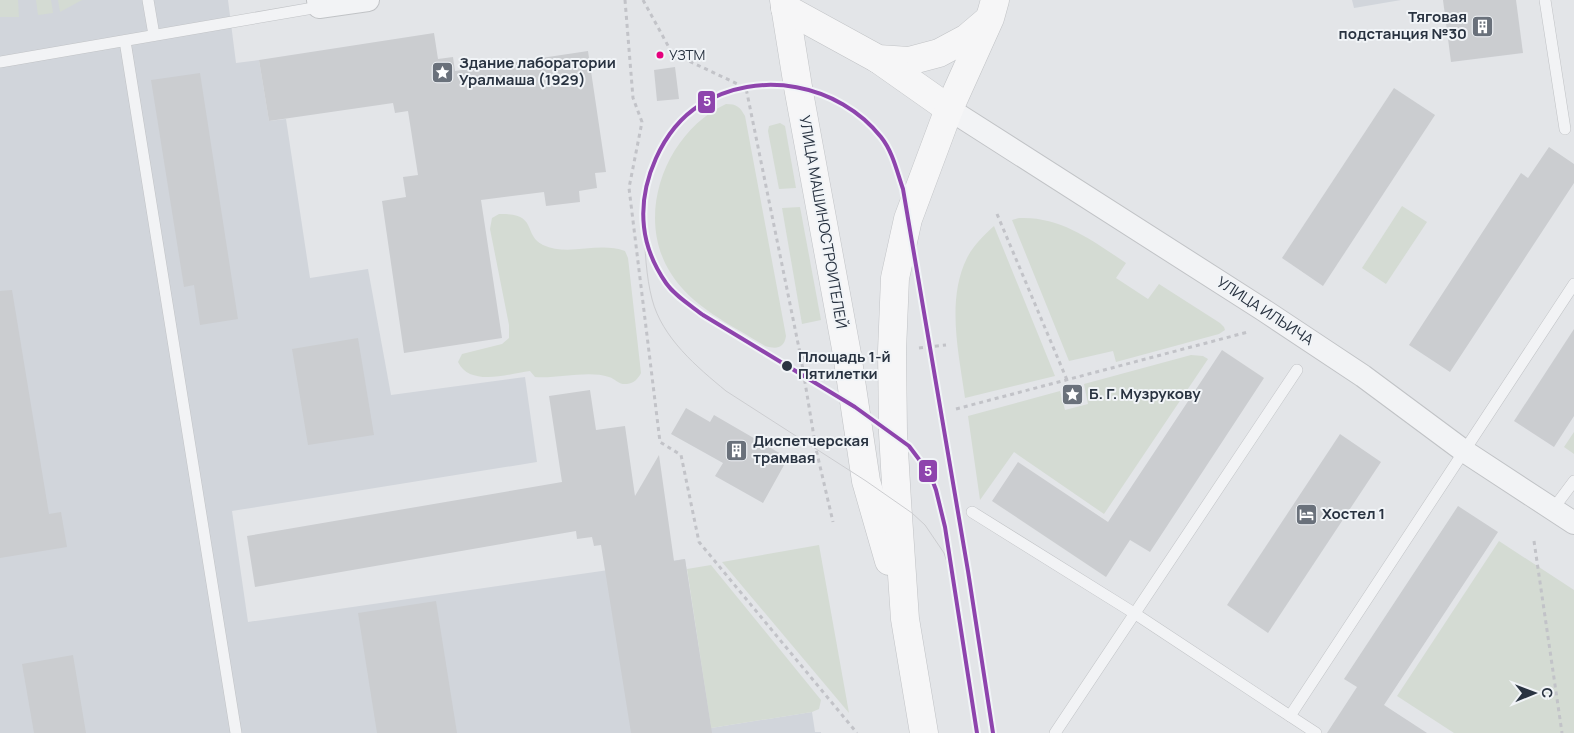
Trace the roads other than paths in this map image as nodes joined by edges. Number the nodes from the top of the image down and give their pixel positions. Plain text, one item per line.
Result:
1 (148, 0) edge
2 (368, 0) edge
3 (1545, 0) edge
4 (780, 3) edge
5 (318, 4) edge
6 (992, 9) edge
7 (154, 36) junction
8 (125, 41) junction
9 (878, 59) junction
10 (0, 62) edge
11 (949, 109) junction
12 (1565, 129) dead end
13 (1574, 284) edge
14 (1297, 370) dead end
15 (1464, 451) junction
16 (1574, 481) edge
17 (1552, 509) junction
18 (972, 512) dead end
19 (1574, 523) edge
20 (1134, 613) junction
21 (905, 619) junction
22 (1290, 716) junction
23 (236, 733) edge
24 (924, 733) edge
25 (1055, 733) edge
26 (1316, 733) edge

1 - 7 lane
2 - 5 street
3 - 12 lane
4 - 9 main road
4 - 21 main road, УЛИЦА МАШИНОСТРОИТЕЛЕЙ
5 - 7 lane
6 - 9 main road
6 - 11 main road, УЛИЦА МАШИНОСТРОИТЕЛЕЙ
7 - 8 lane
8 - 10 lane
8 - 23 lane
9 - 11 main road
11 - 15 street, УЛИЦА ИЛЬИЧА
11 - 21 main road, УЛИЦА МАШИНОСТРОИТЕЛЕЙ
13 - 15 lane
14 - 20 lane
15 - 17 street, УЛИЦА ИЛЬИЧА
15 - 22 lane
16 - 17 lane
17 - 19 street, УЛИЦА ИЛЬИЧА
18 - 20 lane
20 - 22 lane
20 - 25 lane
21 - 24 main road, УЛИЦА МАШИНОСТРОИТЕЛЕЙ
22 - 26 lane

